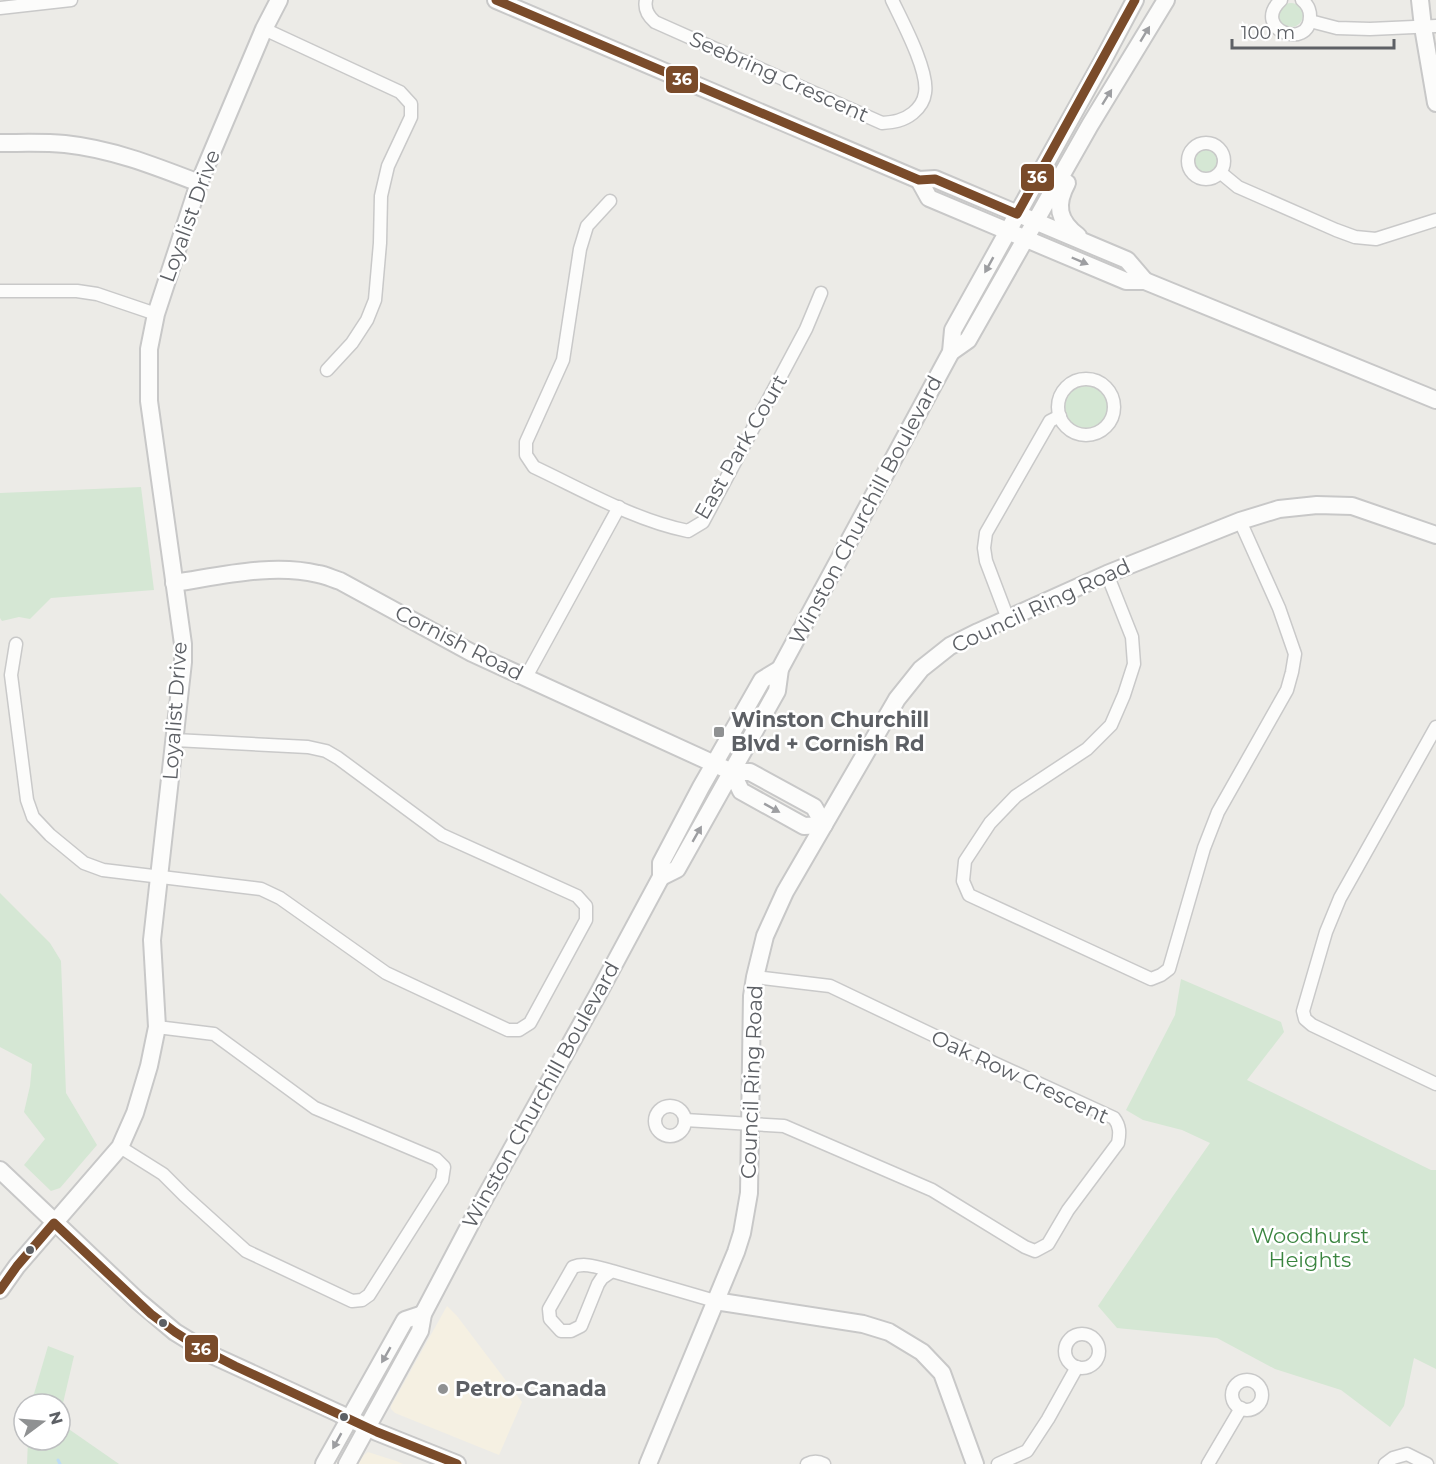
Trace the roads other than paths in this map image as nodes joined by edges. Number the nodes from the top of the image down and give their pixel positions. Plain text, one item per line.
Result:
1 (70, 0) edge
2 (279, 0) edge
3 (496, 0) edge
4 (646, 0) edge
5 (892, 0) edge
6 (1135, 0) edge
7 (1166, 0) edge
8 (1281, 0) edge
9 (1302, 0) edge
10 (1420, 0) edge
11 (0, 8) edge
12 (1310, 21) junction
13 (1429, 27) edge
14 (264, 29) junction
15 (1436, 103) edge
16 (1090, 125) junction
17 (0, 142) edge
18 (1221, 173) dead end
19 (919, 180) junction
20 (199, 183) junction
21 (610, 201) dead end
22 (1017, 214) junction
23 (1436, 220) edge
24 (1035, 222) junction
25 (1008, 231) junction
26 (1026, 238) junction
27 (1127, 260) junction
28 (1145, 281) junction
29 (0, 291) edge
30 (821, 293) dead end
31 (156, 314) junction
32 (951, 352) junction
33 (327, 370) dead end
34 (1436, 400) edge
35 (1060, 416) junction
36 (619, 507) junction
37 (1240, 521) junction
38 (1436, 535) edge
39 (1107, 574) junction
40 (174, 583) junction
41 (1008, 619) junction
42 (16, 644) dead end
43 (780, 669) junction
44 (526, 677) junction
45 (1436, 727) edge
46 (175, 740) junction
47 (714, 764) junction
48 (732, 772) junction
49 (824, 825) junction
50 (158, 877) junction
51 (661, 877) junction
52 (755, 977) junction
53 (157, 1026) junction
54 (1436, 1084) edge
55 (685, 1120) dead end
56 (750, 1124) junction
57 (120, 1147) junction
58 (0, 1170) edge
59 (54, 1222) junction
60 (612, 1271) junction
61 (0, 1290) edge
62 (715, 1301) junction
63 (423, 1314) junction
64 (1077, 1368) dead end
65 (1241, 1408) dead end
66 (350, 1419) junction
67 (367, 1427) junction
68 (324, 1464) edge
69 (347, 1464) edge
70 (457, 1464) edge
71 (648, 1464) edge
72 (807, 1464) edge
73 (824, 1464) edge
74 (975, 1464) edge
75 (998, 1464) edge
76 (1208, 1464) edge
77 (1385, 1464) edge
78 (1427, 1464) edge

1 - 11 street
2 - 14 street, Loyalist Drive
3 - 19 street
4 - 5 street, Seebring Crescent
6 - 22 street, Winston Churchill Boulevard
16 -> 7 street, Winston Churchill Boulevard
8 - 12 street
9 - 12 street
10 - 13 street
12 - 13 street
13 - 15 street
14 - 20 street, Loyalist Drive
14 - 33 street
16 - 24 street, Winston Churchill Boulevard
16 - 27 street
17 - 20 street
18 - 23 street
19 - 22 street
19 - 25 street
20 - 31 street, Loyalist Drive
21 - 36 street, East Park Court
22 - 24 street
22 - 25 street, Winston Churchill Boulevard
24 - 26 street, Winston Churchill Boulevard
24 - 27 street
25 - 26 street
25 -> 32 street, Winston Churchill Boulevard
26 -> 28 street
26 - 32 street, Winston Churchill Boulevard
27 - 28 street
28 - 34 street
29 - 31 street
30 - 36 street, East Park Court
31 - 40 street, Loyalist Drive
32 - 43 street, Winston Churchill Boulevard
35 - 35 street
35 - 41 street
36 - 44 street
37 - 38 street, Council Ring Road
37 - 39 street, Council Ring Road
37 - 39 street
39 - 41 street, Council Ring Road
40 - 44 street, Cornish Road
40 - 46 street, Loyalist Drive
41 - 49 street, Council Ring Road
42 - 50 street
43 - 47 street, Winston Churchill Boulevard
43 - 48 street, Winston Churchill Boulevard
44 - 47 street, Cornish Road
45 - 54 street
46 - 50 street, Loyalist Drive
46 - 50 street
47 - 48 street, Cornish Road
47 - 51 street, Winston Churchill Boulevard
48 - 49 street
51 -> 48 street, Winston Churchill Boulevard
49 - 52 street, Council Ring Road
50 - 53 street, Loyalist Drive
51 - 63 street, Winston Churchill Boulevard
52 - 56 street, Council Ring Road
52 - 56 street, Oak Row Crescent
53 - 57 street, Loyalist Drive
53 - 57 street
55 - 56 street, Oak Row Crescent
56 - 62 street, Council Ring Road
57 - 59 street, Loyalist Drive
58 - 59 street
59 - 61 street, Loyalist Drive
59 - 66 street
60 - 60 street
60 - 62 street
62 - 71 street, Council Ring Road
62 - 74 street
63 -> 66 street, Winston Churchill Boulevard
63 - 67 street, Winston Churchill Boulevard
64 - 75 street
65 - 76 street
66 - 67 street
66 -> 68 street, Winston Churchill Boulevard
67 - 69 street, Winston Churchill Boulevard
67 - 70 street
72 - 73 street
77 - 78 street

